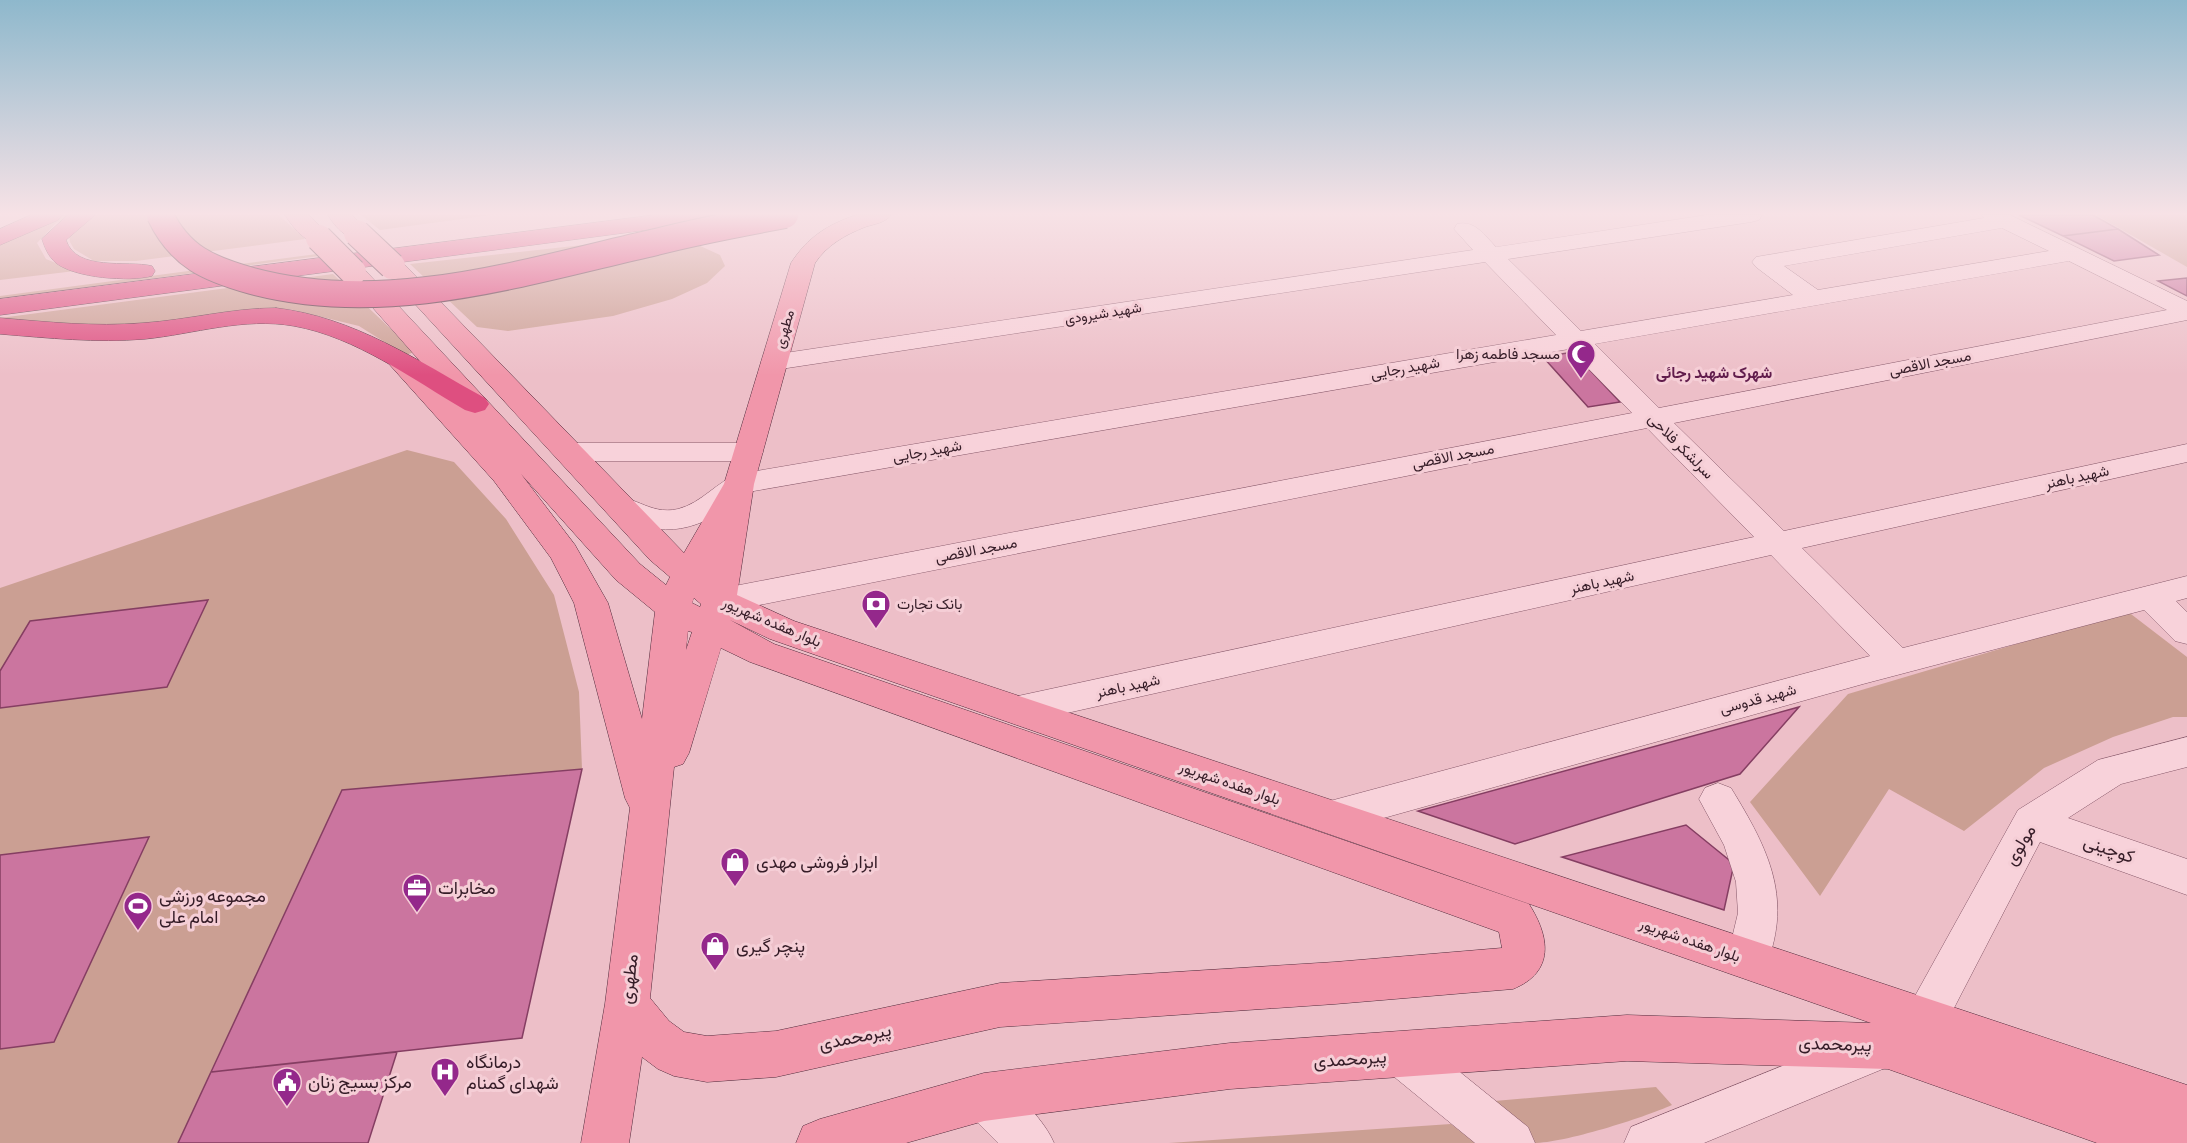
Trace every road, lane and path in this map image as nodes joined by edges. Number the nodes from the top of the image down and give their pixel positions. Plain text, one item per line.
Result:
1 (105, 268) edge
2 (162, 268) edge
3 (212, 268) edge
4 (297, 268) edge
5 (349, 268) edge
6 (394, 268) edge
7 (547, 268) edge
8 (801, 268) edge
9 (1395, 268) edge
10 (1504, 268) edge
11 (1773, 268) edge
12 (1988, 268) edge
13 (2101, 268) edge
14 (142, 271) junction
15 (0, 289) edge
16 (1813, 298) junction
17 (0, 307) edge
18 (2187, 311) edge
19 (0, 326) edge
20 (1575, 339) junction
21 (774, 362) junction
22 (403, 364) junction
23 (475, 404) junction
24 (1652, 417) junction
25 (568, 452) junction
26 (2187, 453) edge
27 (744, 468) junction
28 (617, 505) junction
29 (1778, 543) junction
30 (2187, 587) edge
31 (680, 592) junction
32 (2151, 597) junction
33 (715, 615) junction
34 (2187, 632) edge
35 (1897, 663) junction
36 (1018, 710) junction
37 (2187, 752) edge
38 (1718, 799) dead end
39 (650, 814) junction
40 (1330, 817) junction
41 (2031, 822) junction
42 (2187, 877) edge
43 (1514, 918) joint
44 (1748, 959) junction
45 (627, 1004) junction
46 (1925, 1020) junction
47 (1888, 1046) junction
48 (1404, 1055) junction
49 (984, 1097) junction
50 (2187, 1109) edge
51 (605, 1143) edge
52 (820, 1143) edge
53 (1031, 1143) edge
54 (1512, 1143) edge
55 (1647, 1143) edge
56 (2166, 1143) edge

1 - 14 highway
2 - 14 highway
3 - 7 highway, bridge
4 - 17 highway
5 - 23 main road, بلوار هفده شهریور, bridge
6 - 25 main road, بلوار هفده شهریور, bridge
8 - 21 main road, مطهری
9 - 21 street, شهید شیرودی
10 - 20 street, سرلشکر فلاحی
11 - 16 street
12 - 16 street, شهید رجایی
13 - 18 street
14 - 15 highway
16 - 20 street, شهید رجایی
18 - 24 street, مسجد الاقصی
19 - 22 highway
20 - 24 street, سرلشکر فلاحی
20 - 27 street, شهید رجایی
21 - 27 main road, مطهری
22 - 23 highway
22 - 39 main road
23 - 31 main road, بلوار هفده شهریور
24 - 29 street, سرلشکر فلاحی
24 - 33 street, مسجد الاقصی
25 - 27 street, شهید رجایی
25 - 28 main road, بلوار هفده شهریور
26 - 29 street, شهید باهنر
27 - 28 street
27 - 31 main road
27 - 33 main road
28 - 31 main road, بلوار هفده شهریور
29 - 35 street, سرلشکر فلاحی
29 - 36 street, شهید باهنر
30 - 32 street, شهید قدوسی
31 - 33 main road, بلوار هفده شهریور
31 - 39 main road
32 - 34 street
32 - 35 street, شهید قدوسی
33 - 36 main road, بلوار هفده شهریور
33 - 39 main road
33 - 43 main road, بلوار هفده شهریور
35 - 40 street, شهید قدوسی
36 - 40 main road, بلوار هفده شهریور
37 - 41 street, مولوی
38 - 44 street
39 - 45 main road, مطهری
40 - 44 main road, بلوار هفده شهریور
41 - 42 street, کوچینی
41 - 46 street, مولوی
43 - 45 main road, پیرمحمدی
44 - 46 main road, بلوار هفده شهریور
45 - 51 main road, مطهری
46 - 50 main road, بلوار هفده شهریور
47 - 48 main road, پیرمحمدی
47 - 55 street
47 - 56 main road
48 - 49 main road, پیرمحمدی
48 - 54 street
49 - 52 main road, پیرمحمدی
49 - 53 street

